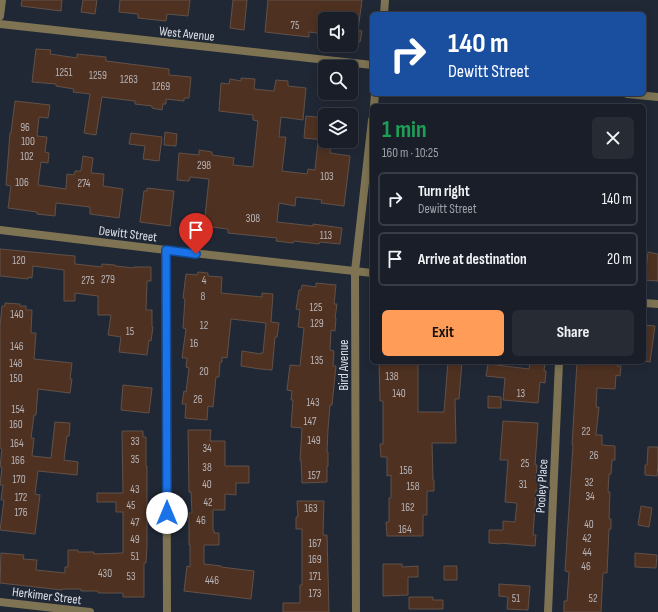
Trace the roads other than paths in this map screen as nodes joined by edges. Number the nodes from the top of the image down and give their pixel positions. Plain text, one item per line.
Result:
1 (2, 0) edge
2 (385, 0) edge
3 (384, 12) edge
4 (0, 16) edge
5 (0, 24) edge
6 (370, 65) edge
7 (642, 96) edge
8 (658, 98) edge
9 (370, 138) edge
10 (0, 230) edge
11 (166, 250) junction
12 (355, 271) junction
13 (370, 273) edge
14 (646, 303) edge
15 (658, 304) edge
16 (559, 364) edge
17 (0, 602) edge
18 (90, 612) edge
19 (167, 612) edge
20 (356, 612) edge
21 (548, 612) edge

1 - 4 street
2 - 3 street
5 - 6 street, West Avenue
7 - 8 street
9 - 12 street, Bird Avenue
10 - 11 street, Dewitt Street
11 - 12 street, Dewitt Street
11 - 19 street
12 - 13 street, Dewitt Street
12 - 20 street, Bird Avenue
14 - 15 street
16 - 21 street, Pooley Place
17 - 18 street, Herkimer Street

